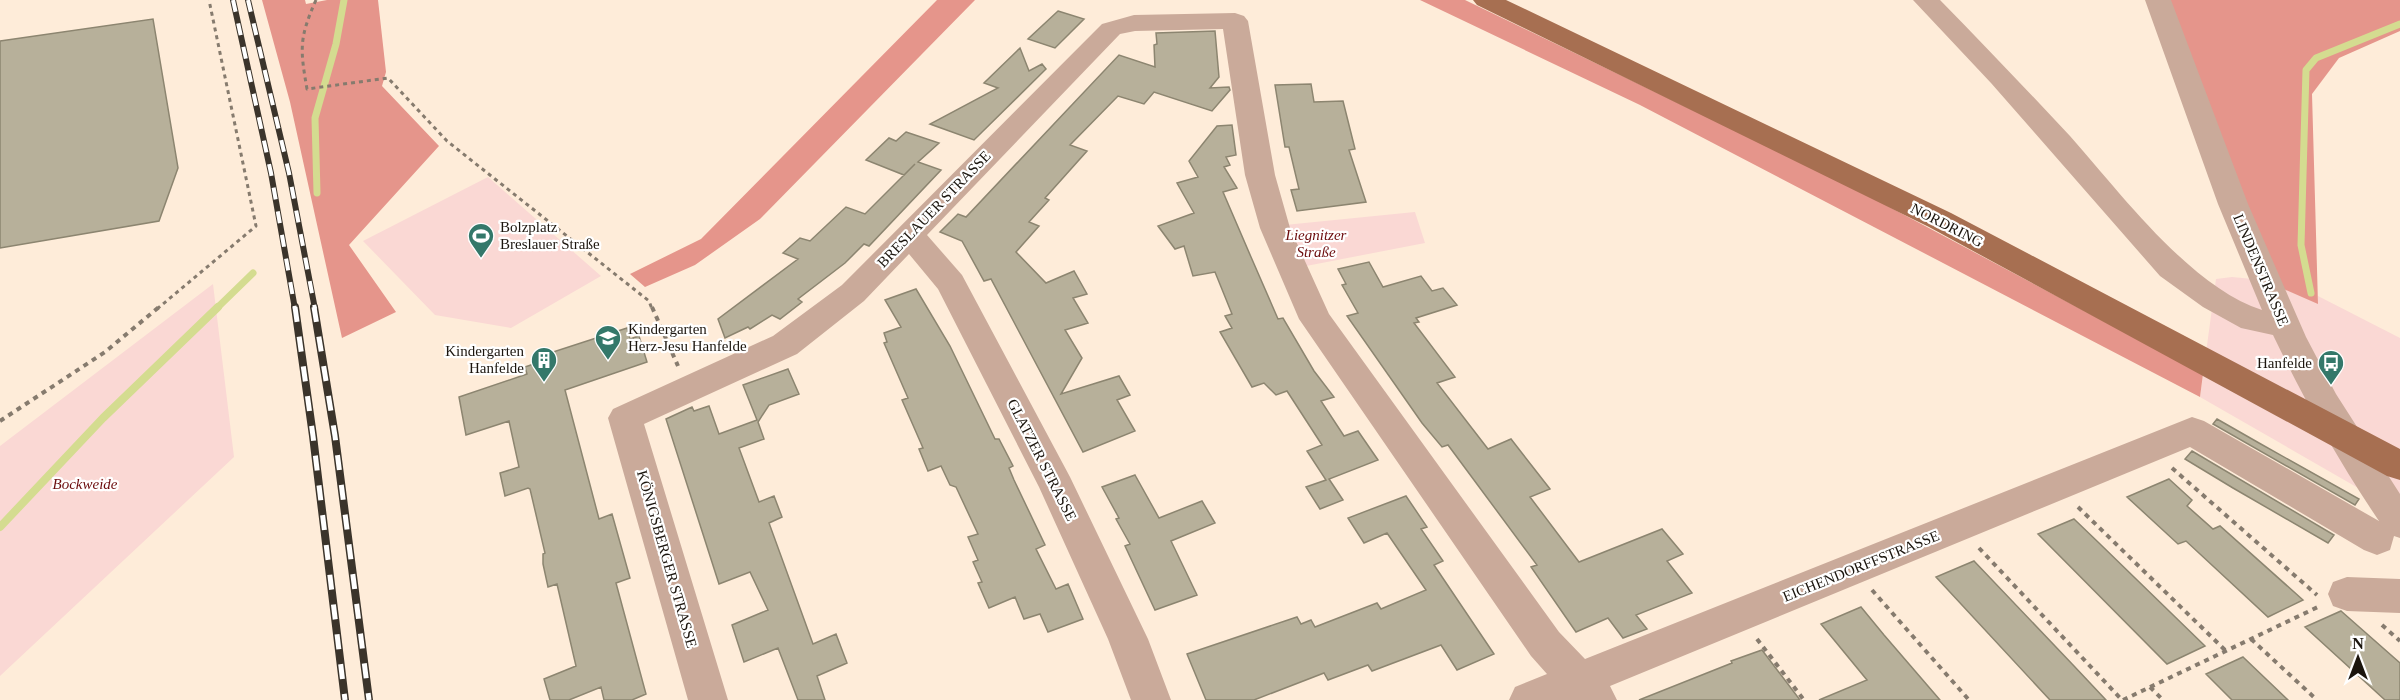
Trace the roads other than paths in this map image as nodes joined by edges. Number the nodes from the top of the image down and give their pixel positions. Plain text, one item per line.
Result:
1 (1486, 0) edge
2 (1926, 0) edge
3 (2158, 0) edge
4 (1236, 10) edge
5 (909, 234) junction
6 (2284, 325) junction
7 (625, 417) joint
8 (2400, 466) edge
9 (2388, 531) edge
10 (2400, 596) edge
11 (2337, 598) road end
12 (1588, 690) edge
13 (708, 700) edge
14 (1151, 700) edge
15 (1529, 700) edge

1 - 8 main road, NORDRING
2 - 6 street
3 - 6 street, LINDENSTRASSE
4 - 5 street, BRESLAUER STRASSE
4 - 12 street
5 - 7 street, BRESLAUER STRASSE
5 - 14 street, GLATZER STRASSE
6 - 9 street, LINDENSTRASSE
7 - 13 street, KÖNIGSBERGER STRASSE
9 - 12 street, EICHENDORFFSTRASSE
10 - 11 street
12 - 15 street, EICHENDORFFSTRASSE

